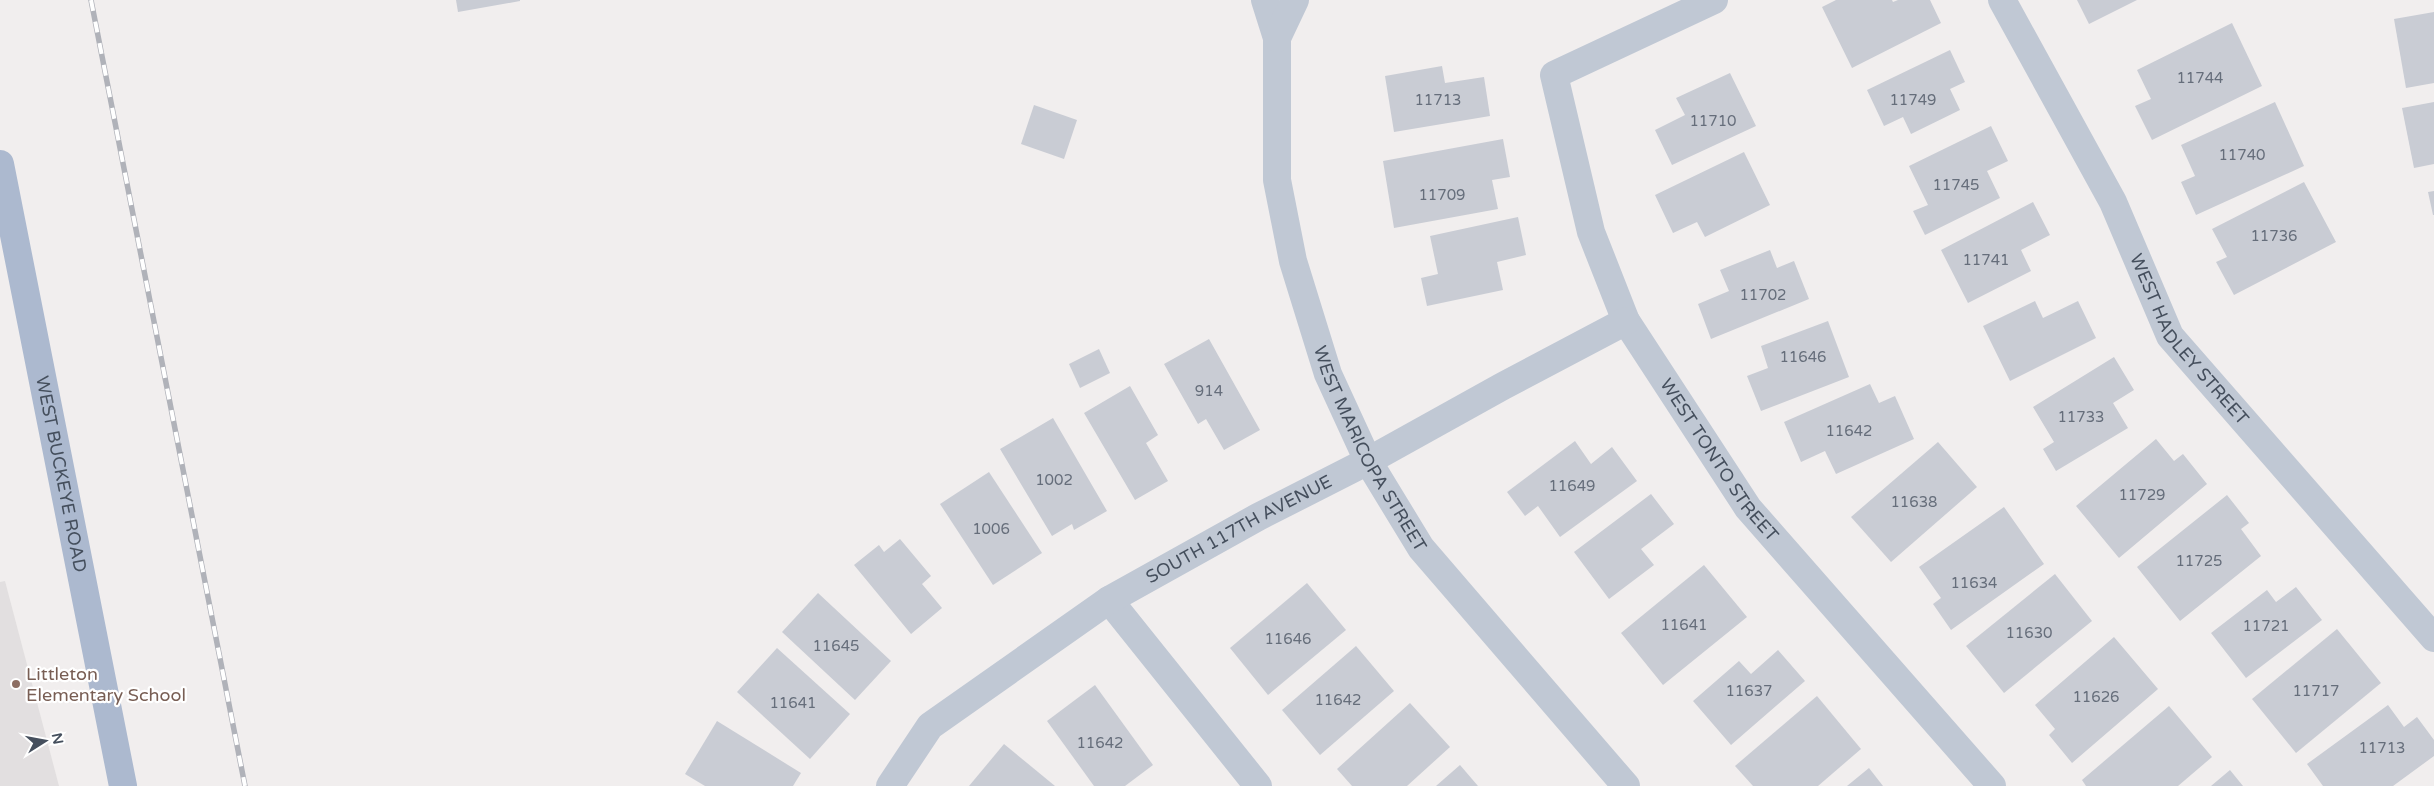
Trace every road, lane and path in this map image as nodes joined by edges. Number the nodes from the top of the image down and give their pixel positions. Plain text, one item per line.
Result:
1 (1265, 0) edge
2 (1295, 0) edge
3 (1714, 0) edge
4 (2002, 0) edge
5 (1277, 38) junction
6 (0, 164) edge
7 (1626, 321) junction
8 (1368, 461) junction
9 (1109, 600) junction
10 (2434, 638) edge
11 (123, 786) edge
12 (890, 786) edge
13 (1258, 786) edge
14 (1626, 786) edge
15 (1992, 786) edge

1 - 5 street, WEST MARICOPA STREET
2 - 5 street, WEST MARICOPA STREET
3 - 7 street, WEST TONTO STREET
4 - 10 street, WEST HADLEY STREET
5 - 8 street, WEST MARICOPA STREET
6 - 11 main road, WEST BUCKEYE ROAD
7 - 8 street, SOUTH 117TH AVENUE
7 - 15 street, WEST TONTO STREET
8 - 9 street, SOUTH 117TH AVENUE
8 - 14 street, WEST MARICOPA STREET
9 - 12 street, SOUTH 117TH AVENUE
9 - 13 street

